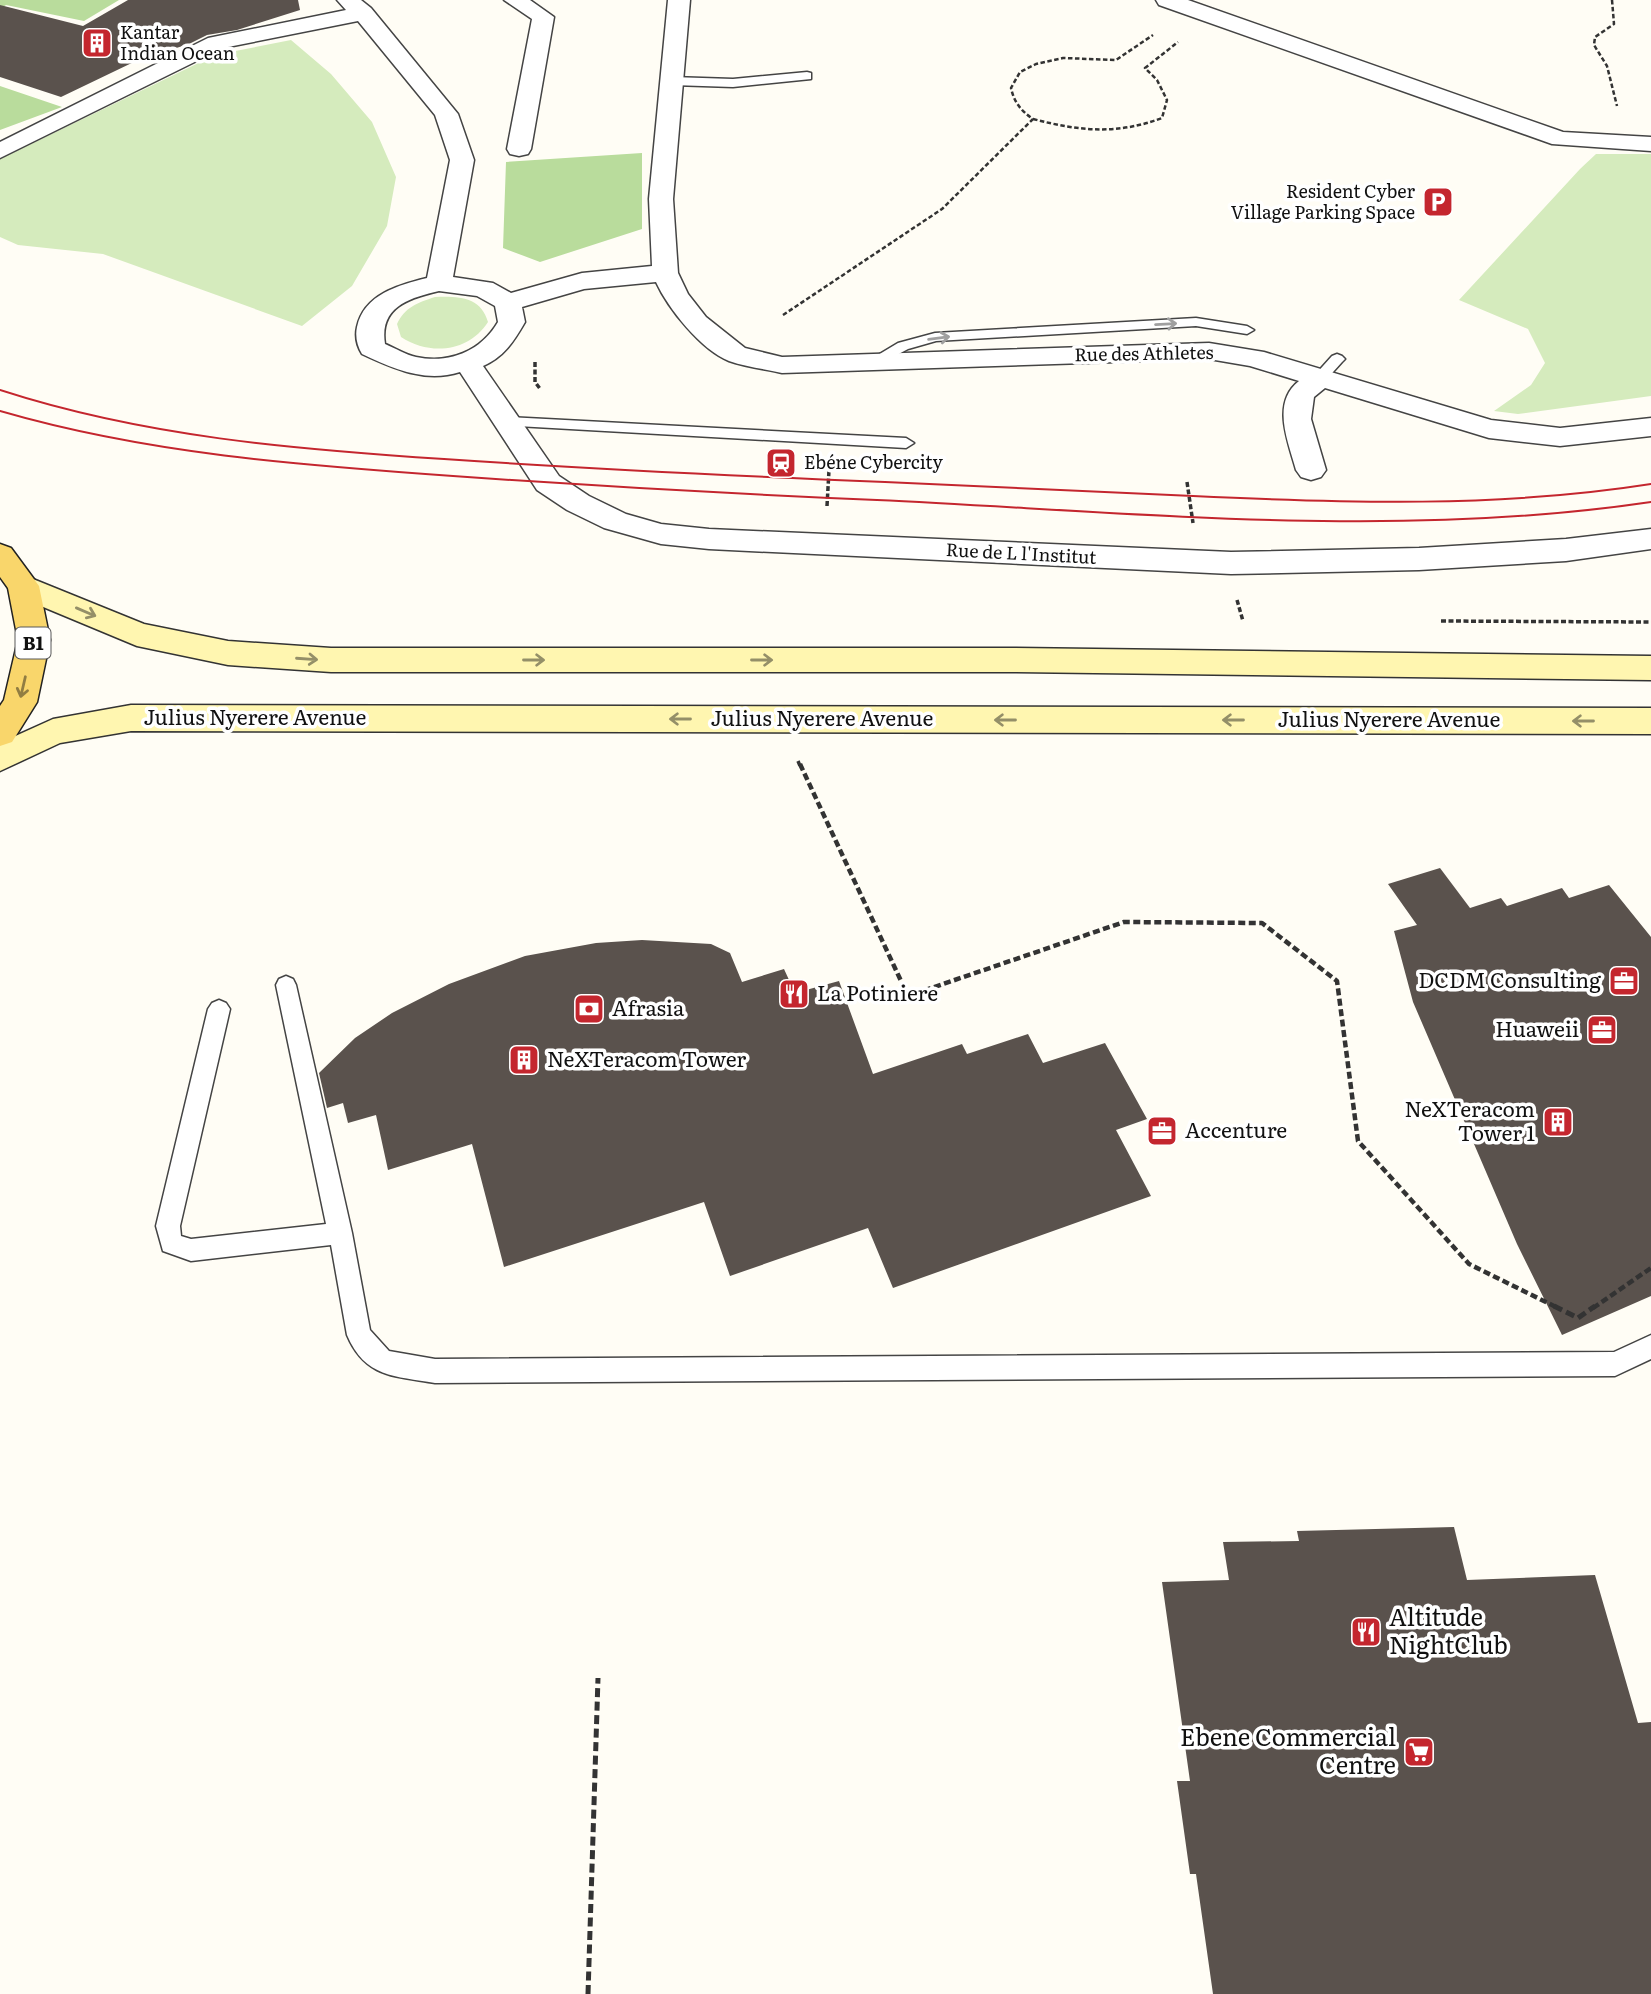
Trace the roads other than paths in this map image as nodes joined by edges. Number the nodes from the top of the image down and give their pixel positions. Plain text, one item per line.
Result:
1 (514, 0) edge
2 (679, 0) edge
3 (1167, 0) edge
4 (355, 7) edge
5 (807, 76) dead end
6 (672, 81) junction
7 (1645, 144) edge
8 (519, 149) dead end
9 (0, 151) edge
10 (665, 273) junction
11 (439, 283) junction
12 (507, 303) junction
13 (1247, 330) dead end
14 (876, 361) junction
15 (467, 362) junction
16 (1328, 369) junction
17 (506, 422) junction
18 (1651, 427) edge
19 (906, 443) dead end
20 (1311, 470) dead end
21 (1651, 539) edge
22 (0, 555) edge
23 (23, 586) junction
24 (1651, 668) edge
25 (1651, 721) edge
26 (0, 733) edge
27 (0, 758) edge
28 (286, 985) dead end
29 (219, 1009) dead end
30 (340, 1233) junction
31 (1651, 1347) edge

1 - 8 street
2 - 6 street, Rue des Athletes
3 - 7 street
4 - 9 street
4 - 11 street
5 - 6 lane
6 - 10 street, Rue des Athletes
10 - 12 street
10 - 14 street, Rue des Athletes
11 - 12 street
11 - 15 street
12 - 15 street
14 -> 13 lane
14 - 16 street, Rue des Athletes
15 - 17 street, Rue de L l'Institut
16 - 18 street, Rue des Athletes
16 - 20 street
17 - 19 lane
17 - 21 street, Rue de L l'Institut
22 - 23 main road, B1
23 -> 24 main road, B1
23 -> 26 main road, B1
25 -> 27 main road, Julius Nyerere Avenue
28 - 30 lane
29 - 30 lane
30 - 31 lane

